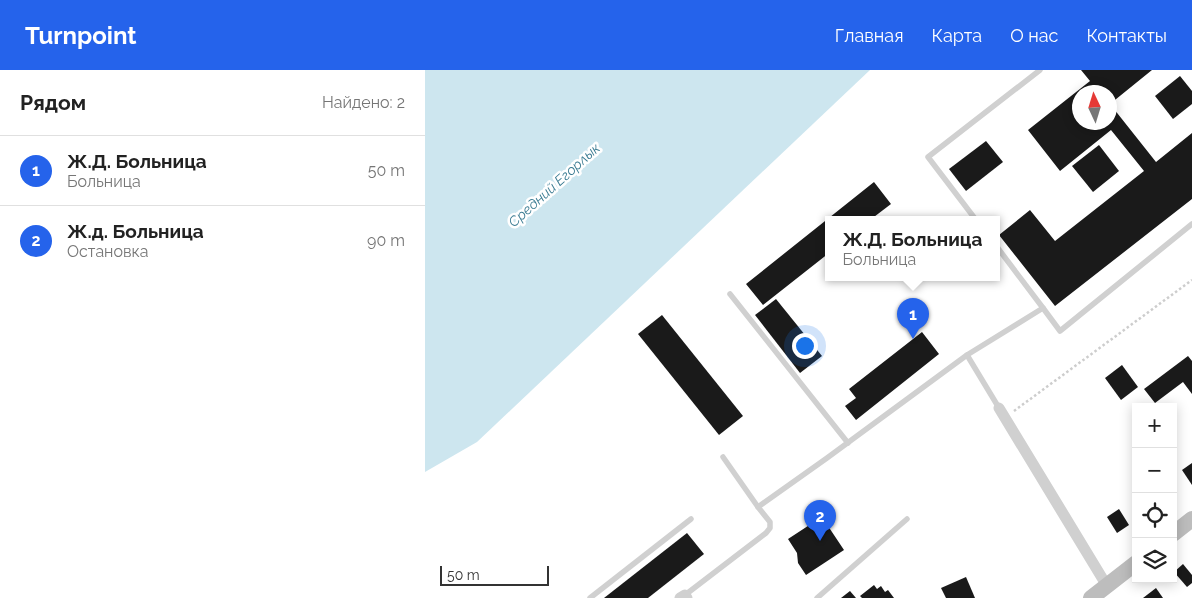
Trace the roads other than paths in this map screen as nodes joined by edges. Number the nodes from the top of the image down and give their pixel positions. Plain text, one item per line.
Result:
1 (1040, 70) edge
2 (973, 216) edge
3 (1192, 224) edge
4 (1000, 251) edge
5 (730, 294) dead end
6 (1043, 308) junction
7 (967, 355) junction
8 (1002, 413) joint
9 (848, 443) junction
10 (723, 457) dead end
11 (757, 507) junction
12 (691, 518) dead end
13 (907, 518) dead end
14 (1192, 519) edge
15 (1177, 531) edge
16 (1132, 566) edge
17 (1107, 586) junction
18 (684, 597) edge
19 (590, 598) edge
20 (817, 598) edge
21 (1091, 598) edge

1 - 2 lane
3 - 6 lane
4 - 6 lane
5 - 9 lane
6 - 7 lane
7 - 8 lane
7 - 9 lane
8 - 17 street
9 - 11 lane
10 - 11 lane
11 - 18 lane
12 - 19 lane
13 - 20 lane
14 - 15 main road
16 - 17 main road
17 - 21 main road

